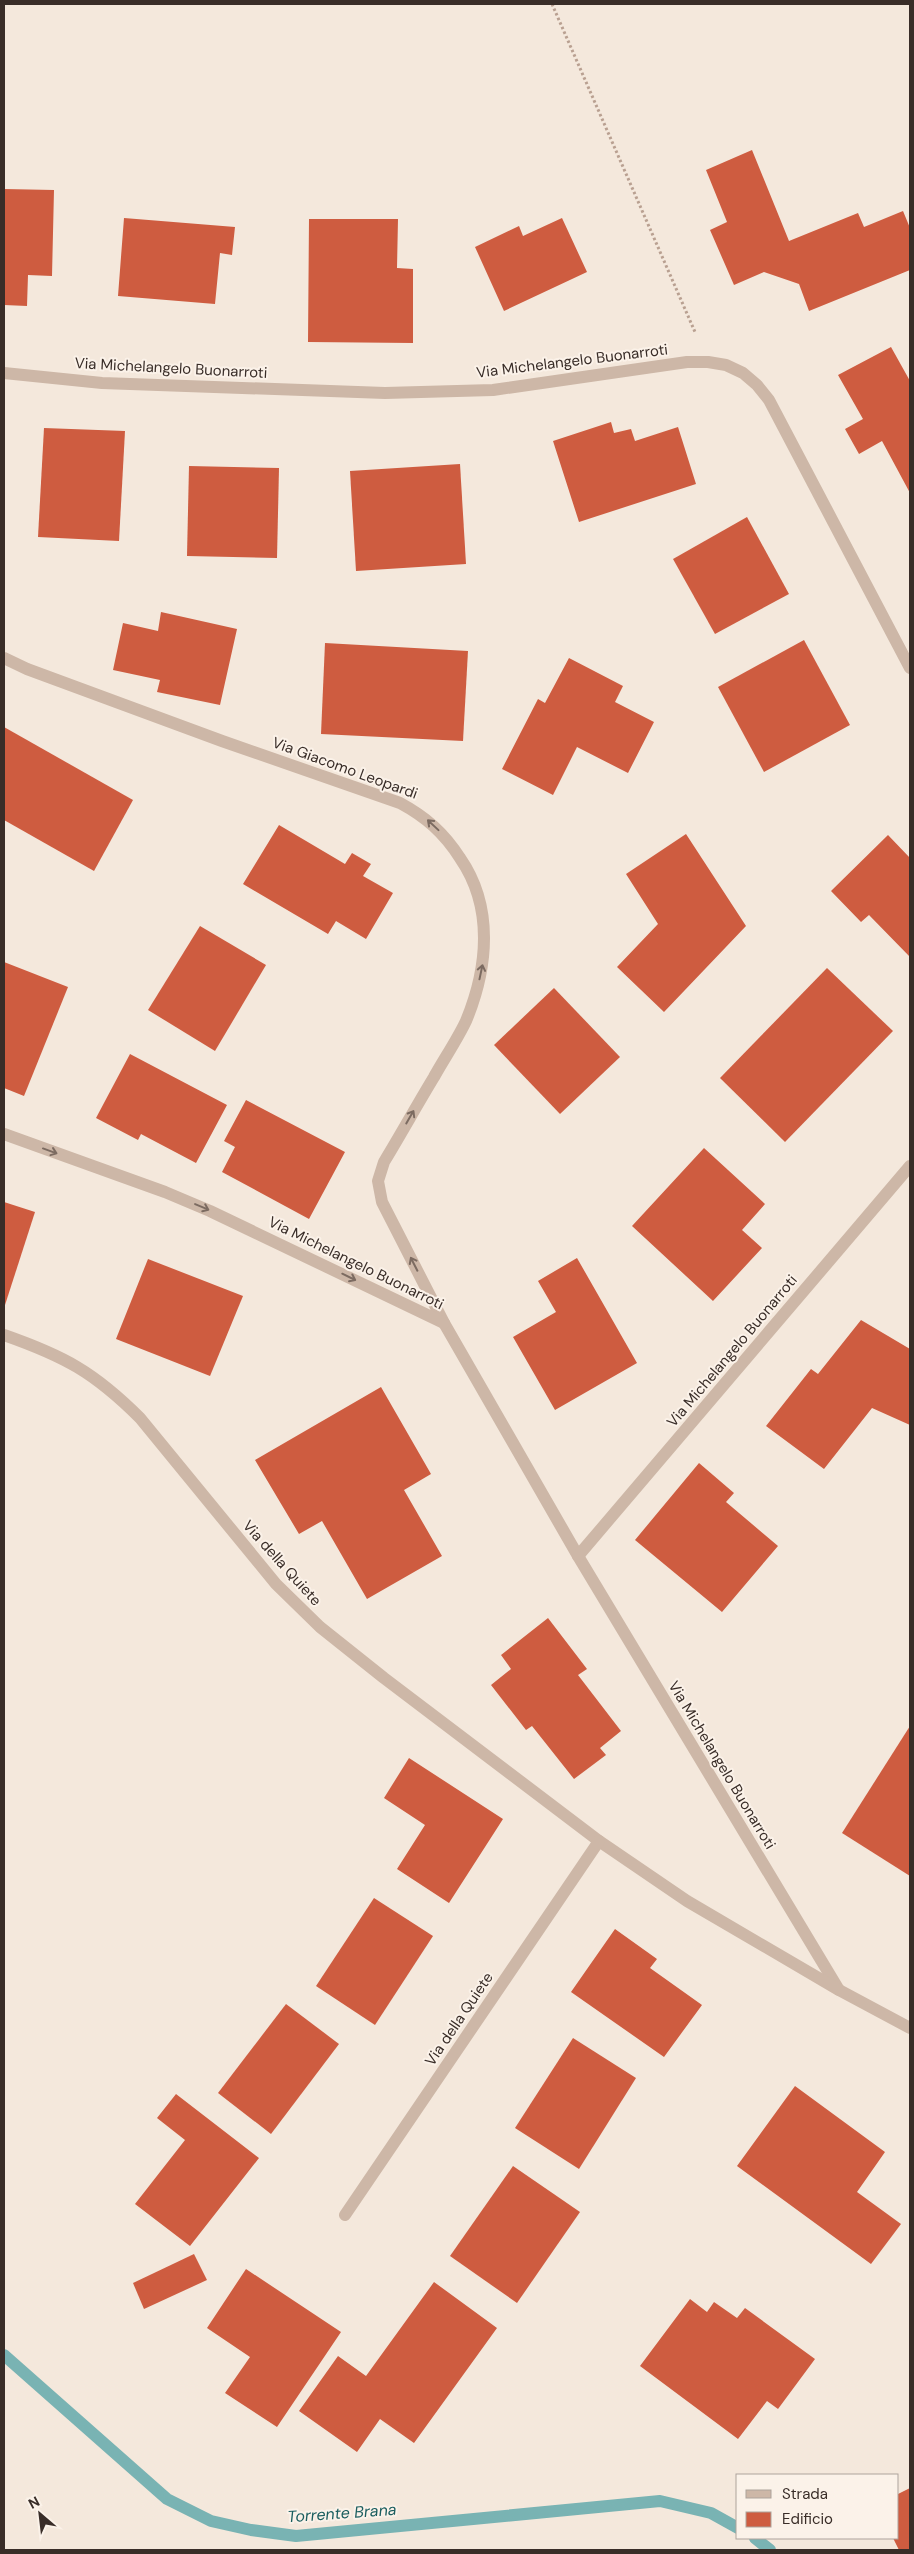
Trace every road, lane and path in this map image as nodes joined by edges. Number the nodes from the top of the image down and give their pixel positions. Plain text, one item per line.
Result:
1 (552, 4) edge
2 (708, 362) junction
3 (4, 373) edge
4 (4, 658) edge
5 (910, 668) edge
6 (4, 1134) edge
7 (910, 1166) edge
8 (444, 1323) junction
9 (4, 1335) edge
10 (578, 1556) junction
11 (599, 1841) junction
12 (838, 1990) junction
13 (910, 2028) edge
14 (345, 2215) dead end

1 - 2 path
2 - 3 street, Via Michelangelo Buonarroti
2 - 5 street, Via Michelangelo Buonarroti
8 -> 4 street, Via Giacomo Leopardi
6 -> 8 street, Via Michelangelo Buonarroti
7 - 10 street, Via Michelangelo Buonarroti
8 - 10 street, Via Michelangelo Buonarroti
9 - 11 street, Via della Quiete
10 - 12 street, Via Michelangelo Buonarroti
11 - 12 street, Via della Quiete
11 - 14 street, Via della Quiete
12 - 13 street, Via della Quiete

